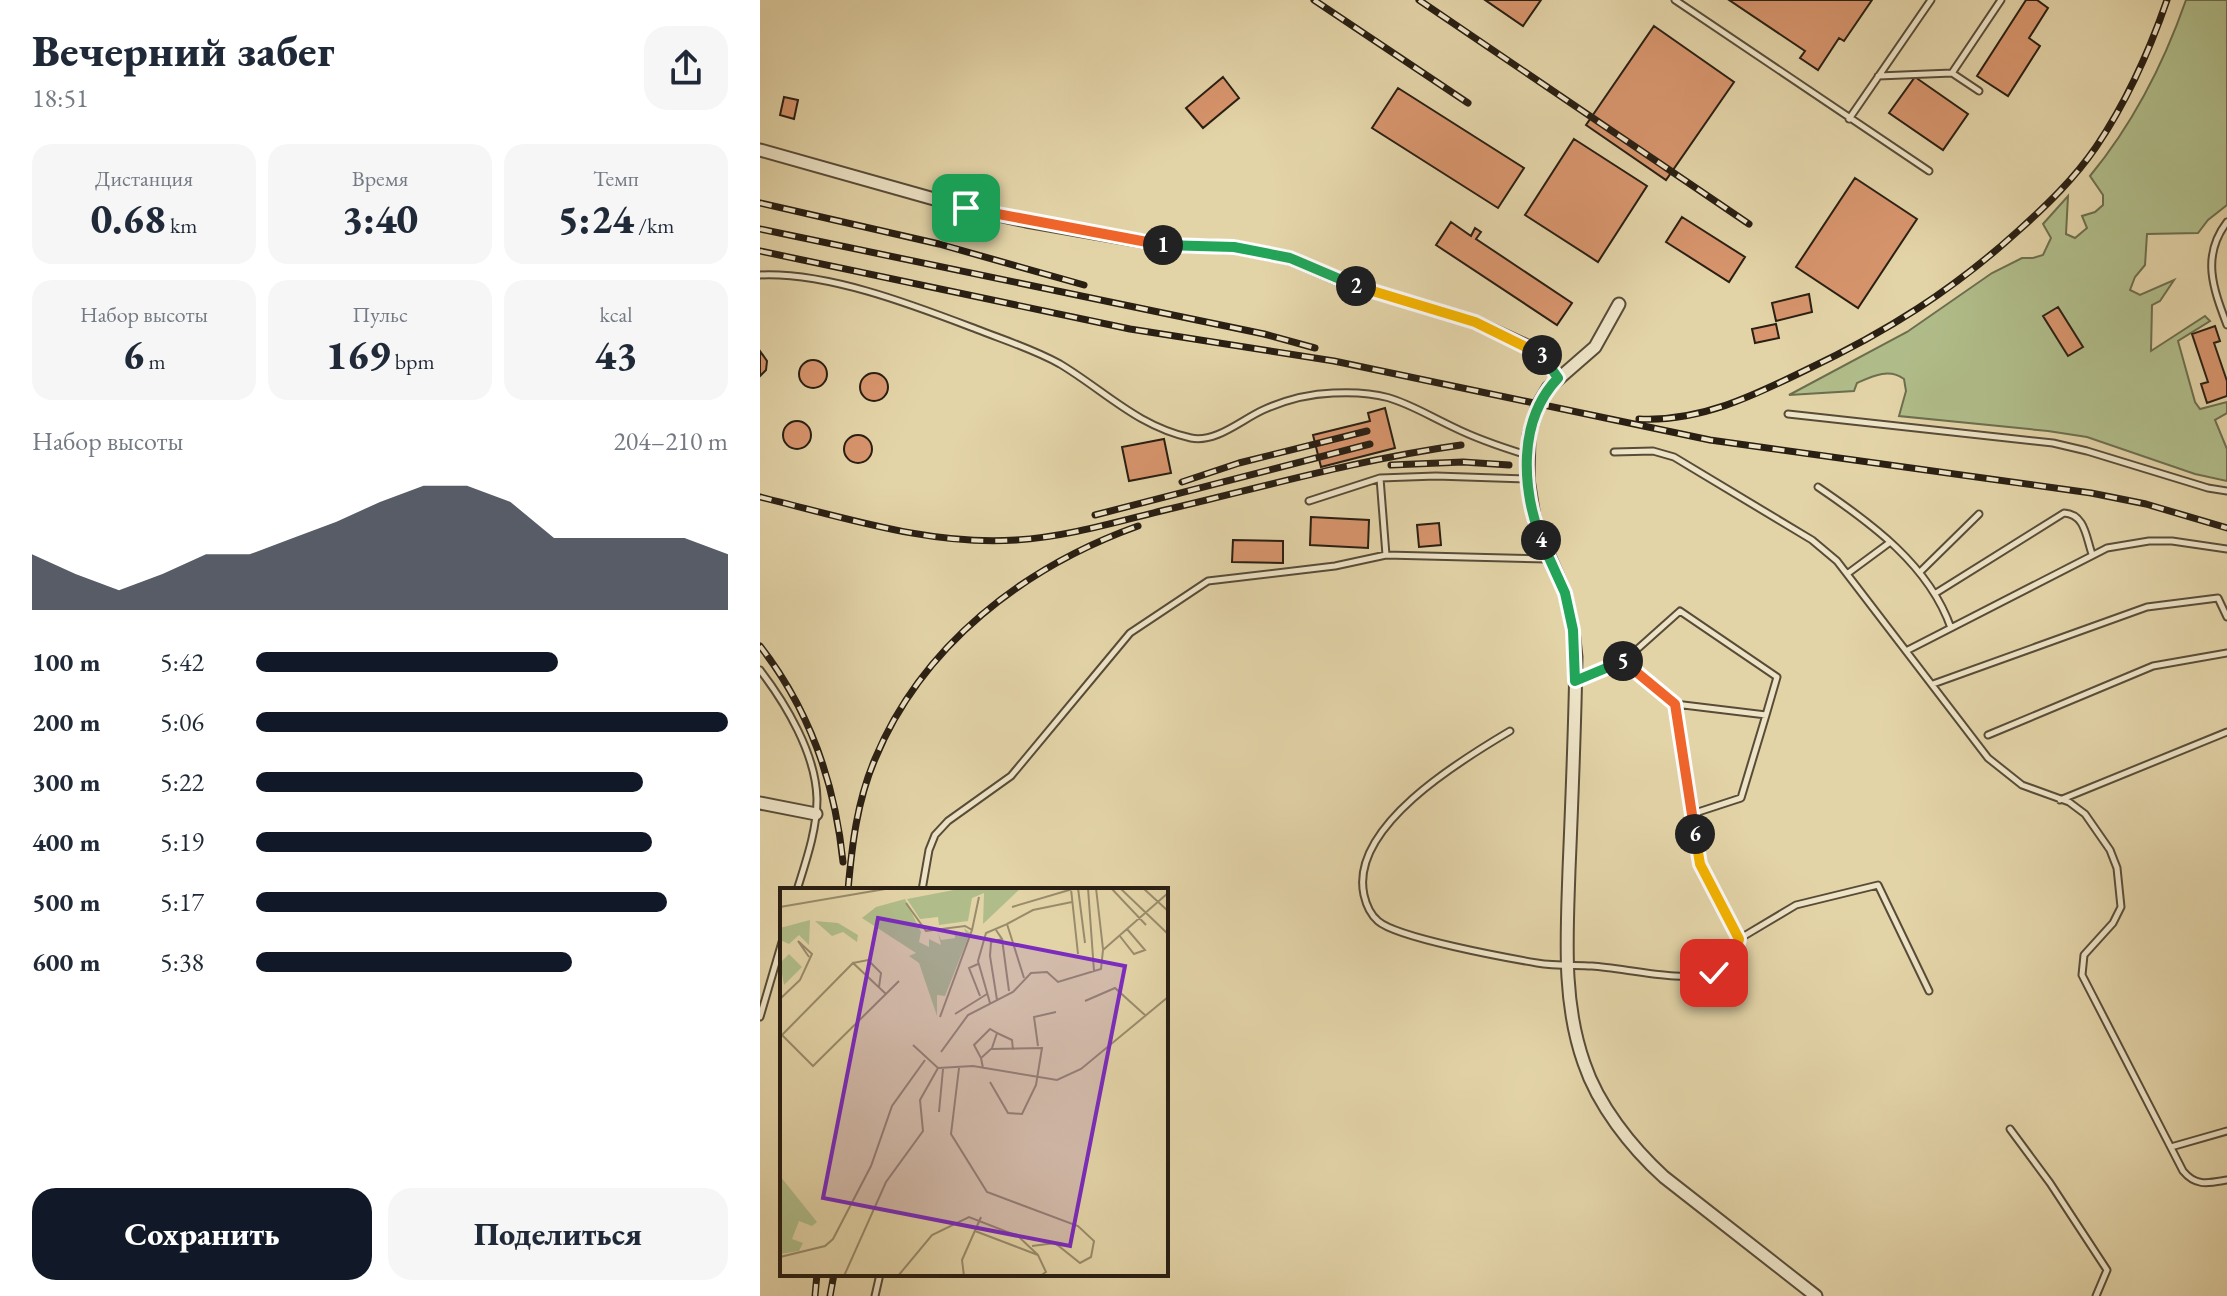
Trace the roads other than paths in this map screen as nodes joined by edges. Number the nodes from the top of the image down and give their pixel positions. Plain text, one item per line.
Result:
1 (1675, 0) edge
2 (1931, 0) edge
3 (2001, 0) edge
4 (1952, 73) junction
5 (1878, 76) junction
6 (1979, 91) dead end
7 (1849, 119) junction
8 (760, 150) edge
9 (1929, 171) dead end
10 (2227, 222) edge
11 (760, 275) edge
12 (1619, 304) dead end
13 (2227, 325) edge
14 (1558, 378) junction
15 (1788, 414) dead end
16 (1614, 452) dead end
17 (1528, 455) junction
18 (1380, 478) junction
19 (1528, 479) junction
20 (1818, 487) dead end
21 (2227, 491) edge
22 (1309, 501) dead end
23 (1979, 514) dead end
24 (1889, 543) junction
25 (2227, 549) edge
26 (2092, 554) junction
27 (1386, 555) junction
28 (1551, 559) junction
29 (1920, 572) junction
30 (1847, 574) junction
31 (1936, 593) junction
32 (2227, 617) edge
33 (1951, 628) junction
34 (1906, 651) junction
35 (2227, 653) edge
36 (1624, 661) junction
37 (760, 670) edge
38 (1575, 681) junction
39 (1933, 684) junction
40 (1675, 704) junction
41 (1766, 715) junction
42 (1510, 731) dead end
43 (2227, 732) edge
44 (1988, 735) dead end
45 (2059, 800) junction
46 (760, 803) edge
47 (816, 814) junction
48 (1692, 814) junction
49 (798, 888) edge
50 (922, 888) edge
51 (1739, 939) junction
52 (780, 949) edge
53 (1567, 965) junction
54 (1929, 991) dead end
55 (760, 1017) edge
56 (2010, 1129) dead end
57 (2227, 1131) edge
58 (2171, 1147) junction
59 (2227, 1180) edge
60 (880, 1276) edge
61 (875, 1296) edge
62 (1816, 1296) edge
63 (2096, 1296) edge

1 - 7 lane
2 - 5 lane
3 - 4 lane
4 - 5 lane
4 - 6 lane
5 - 7 lane
7 - 9 lane
8 - 14 street
10 - 13 lane
11 - 17 lane
12 - 14 street
14 - 17 street
15 - 21 lane
16 - 30 lane
17 - 19 street
18 - 19 lane
18 - 22 lane
18 - 27 lane
19 - 28 street
20 - 24 lane
23 - 29 lane
24 - 29 lane
24 - 30 lane
25 - 26 lane
26 - 31 lane
26 - 33 lane
27 - 28 lane
27 - 50 lane
28 - 38 street
29 - 31 lane
30 - 34 lane
31 - 33 lane
32 - 39 lane
33 - 34 lane
34 - 39 lane
35 - 44 lane
36 - 38 lane
36 - 40 lane
36 - 41 lane
37 - 47 lane
38 - 53 street
39 - 45 lane
40 - 41 lane
40 - 48 lane
41 - 48 lane
42 - 53 lane
43 - 45 lane
45 - 58 lane
46 - 47 street
47 - 49 lane
48 - 51 lane
51 - 53 lane
51 - 54 lane
52 - 55 lane
53 - 62 street
56 - 63 lane
57 - 58 lane
58 - 59 lane
60 - 61 lane

